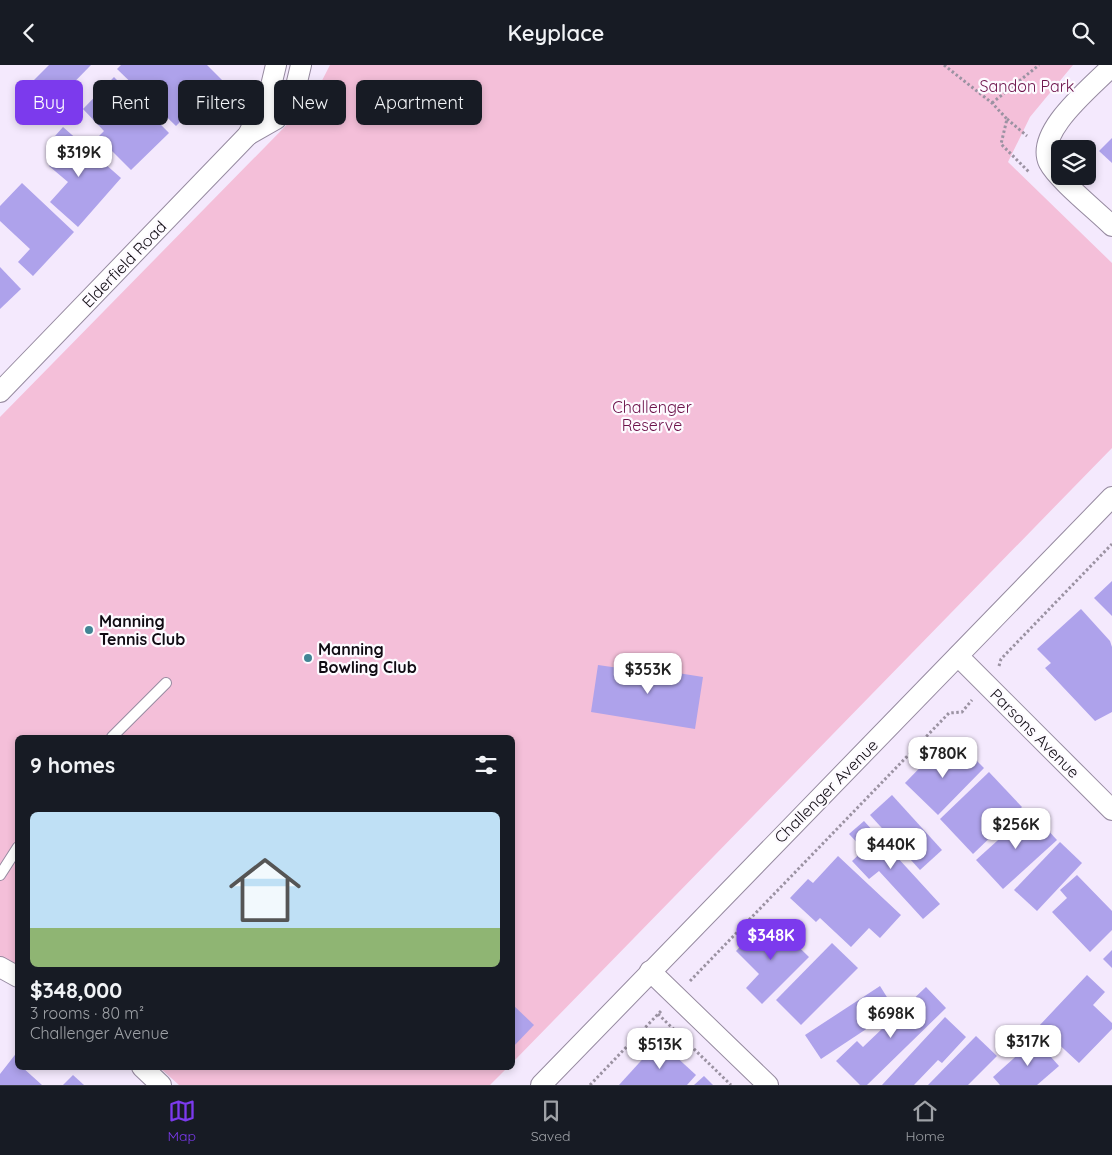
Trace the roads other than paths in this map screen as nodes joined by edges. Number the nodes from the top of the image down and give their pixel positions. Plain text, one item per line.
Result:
1 (276, 65) edge
2 (302, 65) edge
3 (1112, 66) edge
4 (248, 135) junction
5 (1112, 226) edge
6 (0, 392) edge
7 (1112, 497) edge
8 (958, 656) junction
9 (166, 683) dead end
10 (114, 735) edge
11 (1112, 809) edge
12 (15, 852) edge
13 (0, 875) edge
14 (0, 967) edge
15 (650, 971) junction
16 (15, 975) edge
17 (145, 1070) edge
18 (161, 1085) edge
19 (541, 1085) edge
20 (768, 1085) edge

1 - 4 street, Elderfield Road
2 - 4 street, Elderfield Road
3 - 5 street
4 - 6 street, Elderfield Road
7 - 8 street, Challenger Avenue
8 - 11 street, Parsons Avenue
8 - 15 street, Challenger Avenue
9 - 10 lane
12 - 13 lane
14 - 16 street
15 - 19 street, Challenger Avenue
15 - 20 street
17 - 18 street

